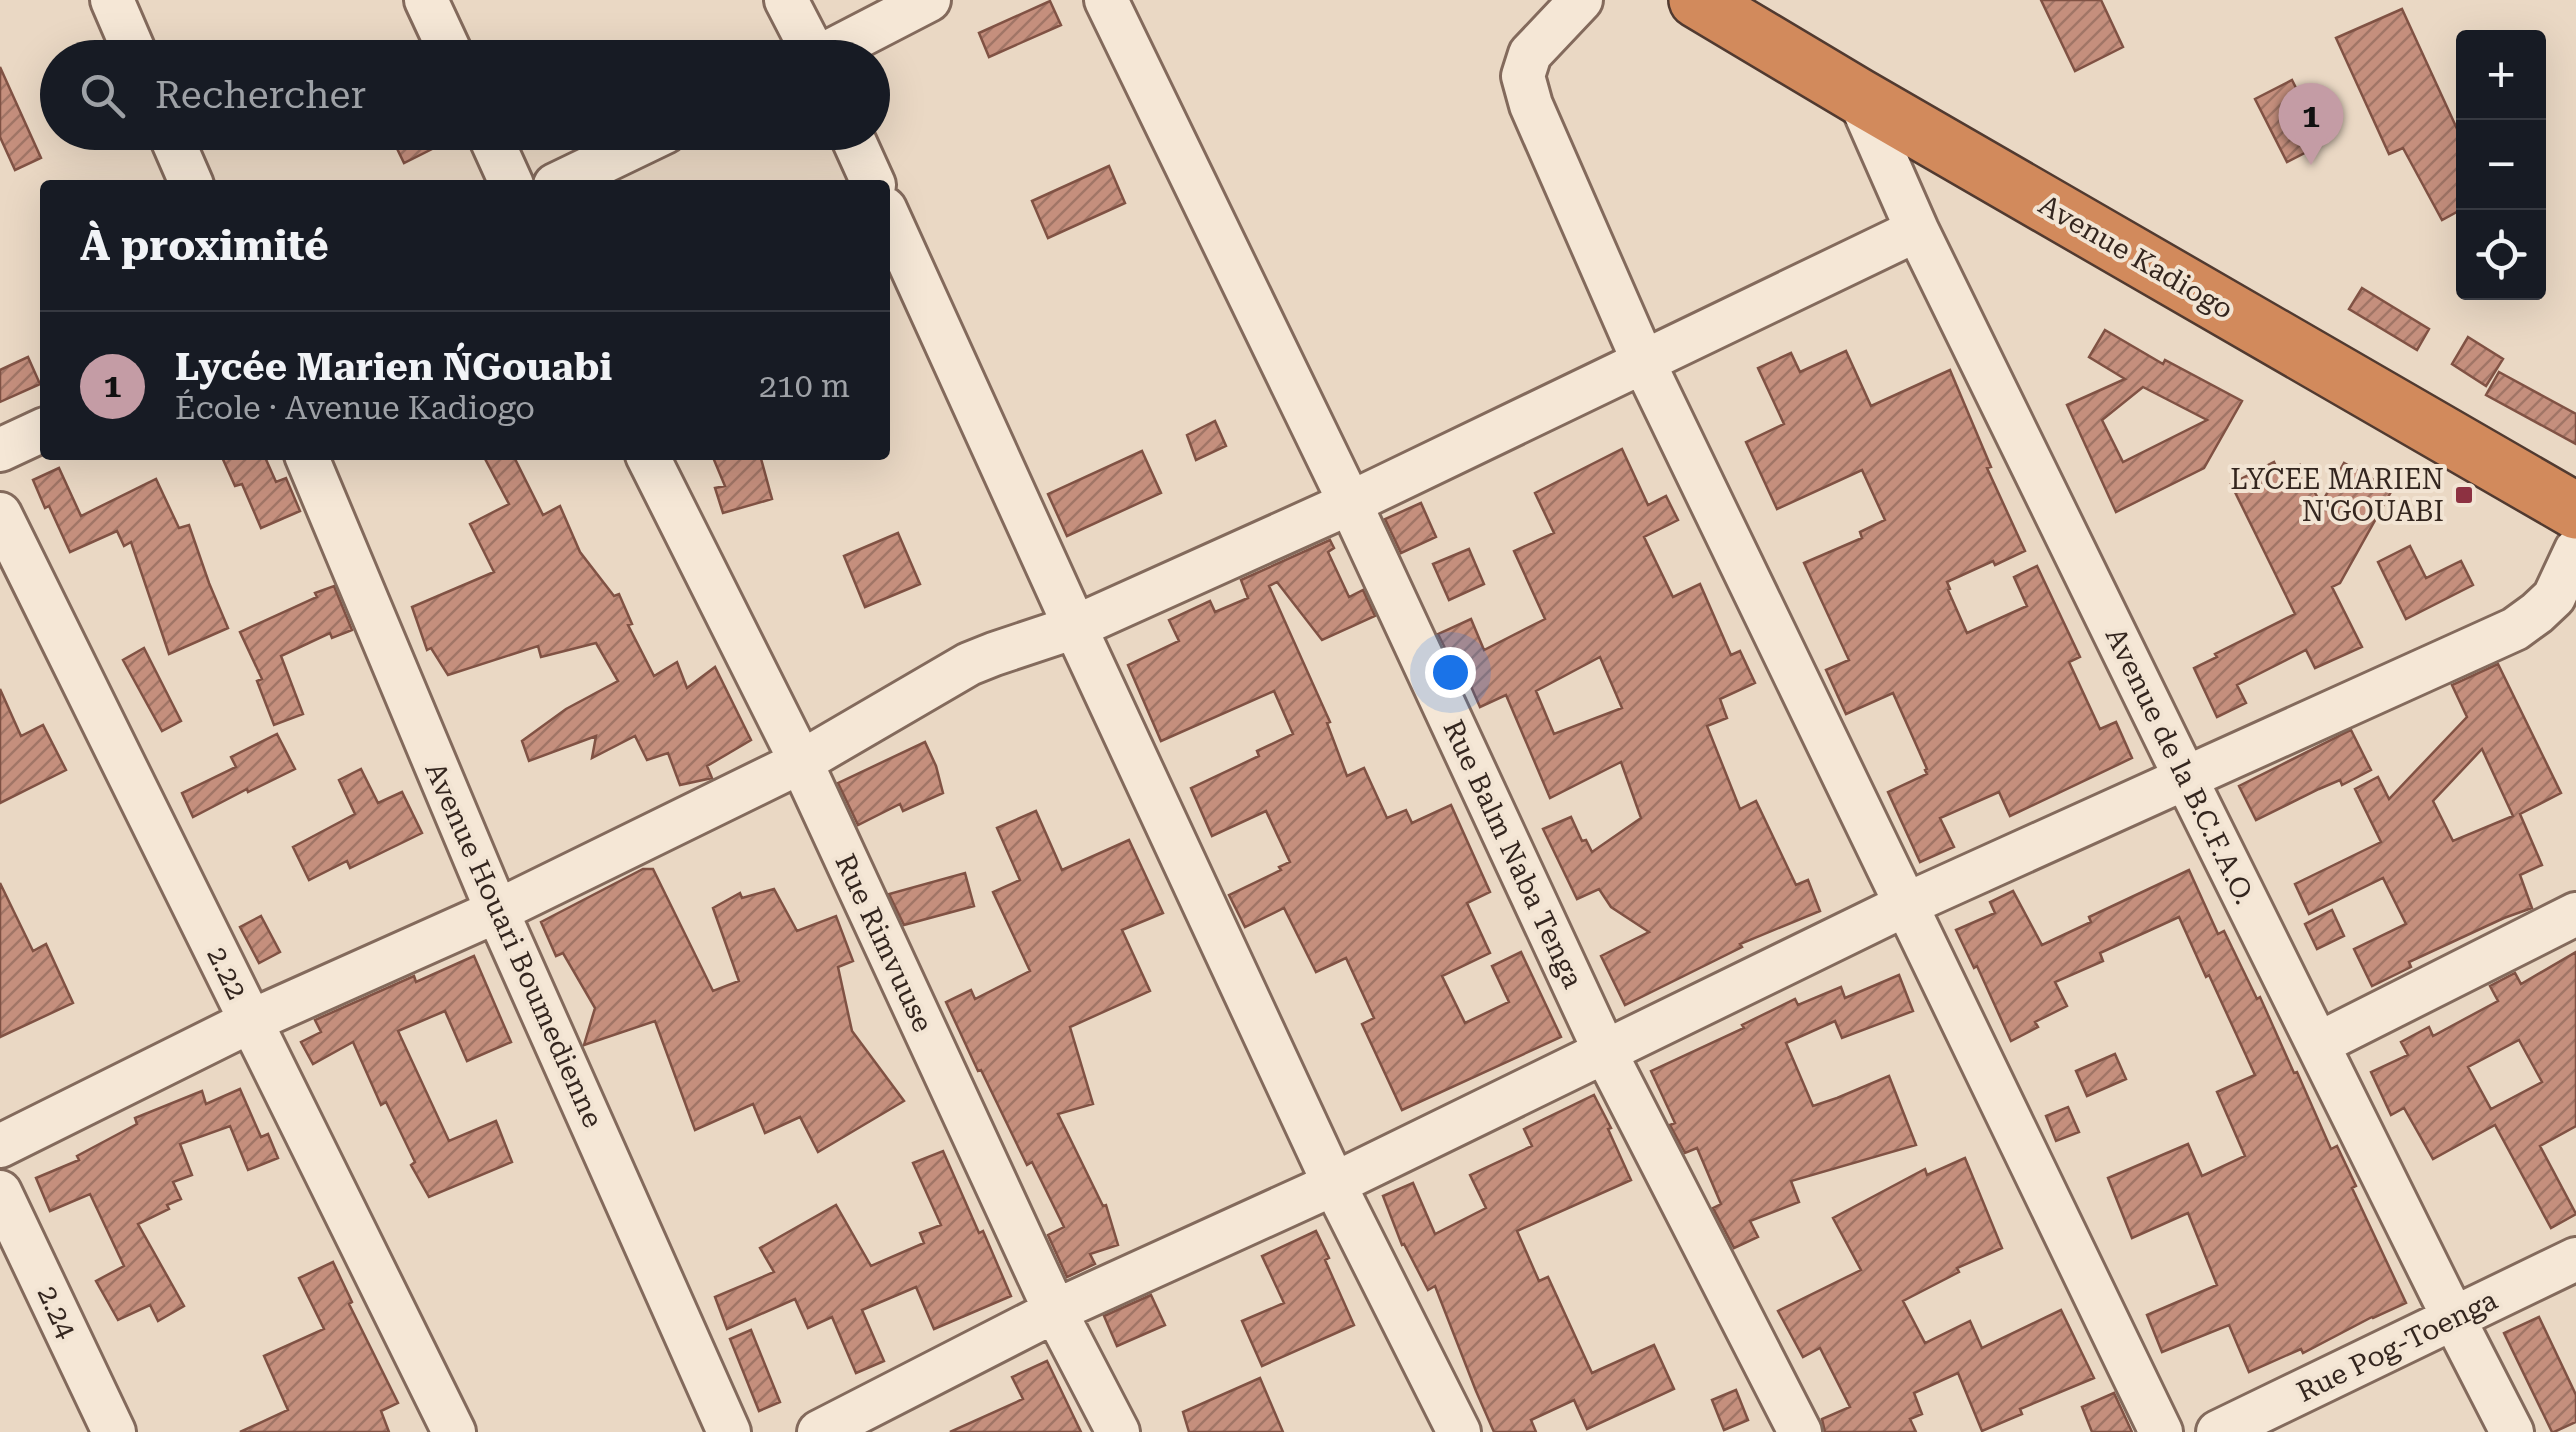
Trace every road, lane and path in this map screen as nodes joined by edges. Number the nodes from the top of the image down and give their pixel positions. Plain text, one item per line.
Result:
1 (112, 0) edge
2 (426, 0) edge
3 (786, 0) edge
4 (929, 0) edge
5 (1106, 0) edge
6 (1580, 0) edge
7 (1697, 0) edge
8 (129, 40) edge
9 (445, 40) edge
10 (807, 40) edge
11 (851, 40) edge
12 (1858, 96) junction
13 (177, 150) edge
14 (496, 150) edge
15 (628, 150) edge
16 (858, 150) edge
17 (190, 180) edge
18 (510, 180) edge
19 (565, 180) edge
20 (872, 180) edge
21 (890, 220) edge
22 (1917, 230) junction
23 (1644, 363) junction
24 (40, 431) edge
25 (0, 450) edge
26 (308, 460) edge
27 (650, 460) edge
28 (1350, 504) junction
29 (2576, 511) edge
30 (0, 514) edge
31 (2576, 550) edge
32 (1075, 627) junction
33 (801, 762) junction
34 (2186, 779) junction
35 (1905, 905) junction
36 (497, 911) junction
37 (2576, 914) edge
38 (251, 1021) junction
39 (2318, 1044) junction
40 (1605, 1052) junction
41 (0, 1146) edge
42 (1334, 1184) junction
43 (0, 1192) edge
44 (2576, 1259) edge
45 (1055, 1311) junction
46 (2454, 1319) junction
47 (114, 1432) edge
48 (454, 1432) edge
49 (729, 1432) edge
50 (819, 1432) edge
51 (1118, 1432) edge
52 (1459, 1432) edge
53 (1800, 1432) edge
54 (2161, 1432) edge
55 (2218, 1432) edge
56 (2512, 1432) edge

1 - 8 street
2 - 9 street
3 - 10 street
4 - 11 street
5 - 28 street, Rue Balm Naba Tenga
6 - 23 street
7 - 12 highway, Avenue Kadiogo
12 - 22 street, Avenue de la B.C.F.A.O.
12 - 29 highway, Avenue Kadiogo
13 - 17 street
14 - 18 street
15 - 19 street
16 - 20 street
21 - 32 street
22 - 23 street
22 - 34 street, Avenue de la B.C.F.A.O.
23 - 28 street
23 - 35 street
24 - 25 street
26 - 36 street, Avenue Houari Boumedienne
27 - 33 street, Rue Rimvuuse
28 - 32 street
28 - 40 street, Rue Balm Naba Tenga
30 - 38 street, 2.22
31 - 34 street
32 - 33 street
32 - 42 street
33 - 36 street
33 - 45 street, Rue Rimvuuse
34 - 35 street
34 - 39 street, Avenue de la B.C.F.A.O.
35 - 40 street
35 - 54 street
36 - 38 street
36 - 49 street, Avenue Houari Boumedienne
37 - 39 street
38 - 41 street
38 - 48 street, 2.22
39 - 46 street, Avenue de la B.C.F.A.O.
40 - 42 street
40 - 53 street, Rue Balm Naba Tenga
42 - 45 street
42 - 52 street
43 - 47 street, 2.24
44 - 46 street, Rue Pog-Toenga
45 - 50 street
45 - 51 street, Rue Rimvuuse
46 - 55 street, Rue Pog-Toenga
46 - 56 street, Avenue de la B.C.F.A.O.

